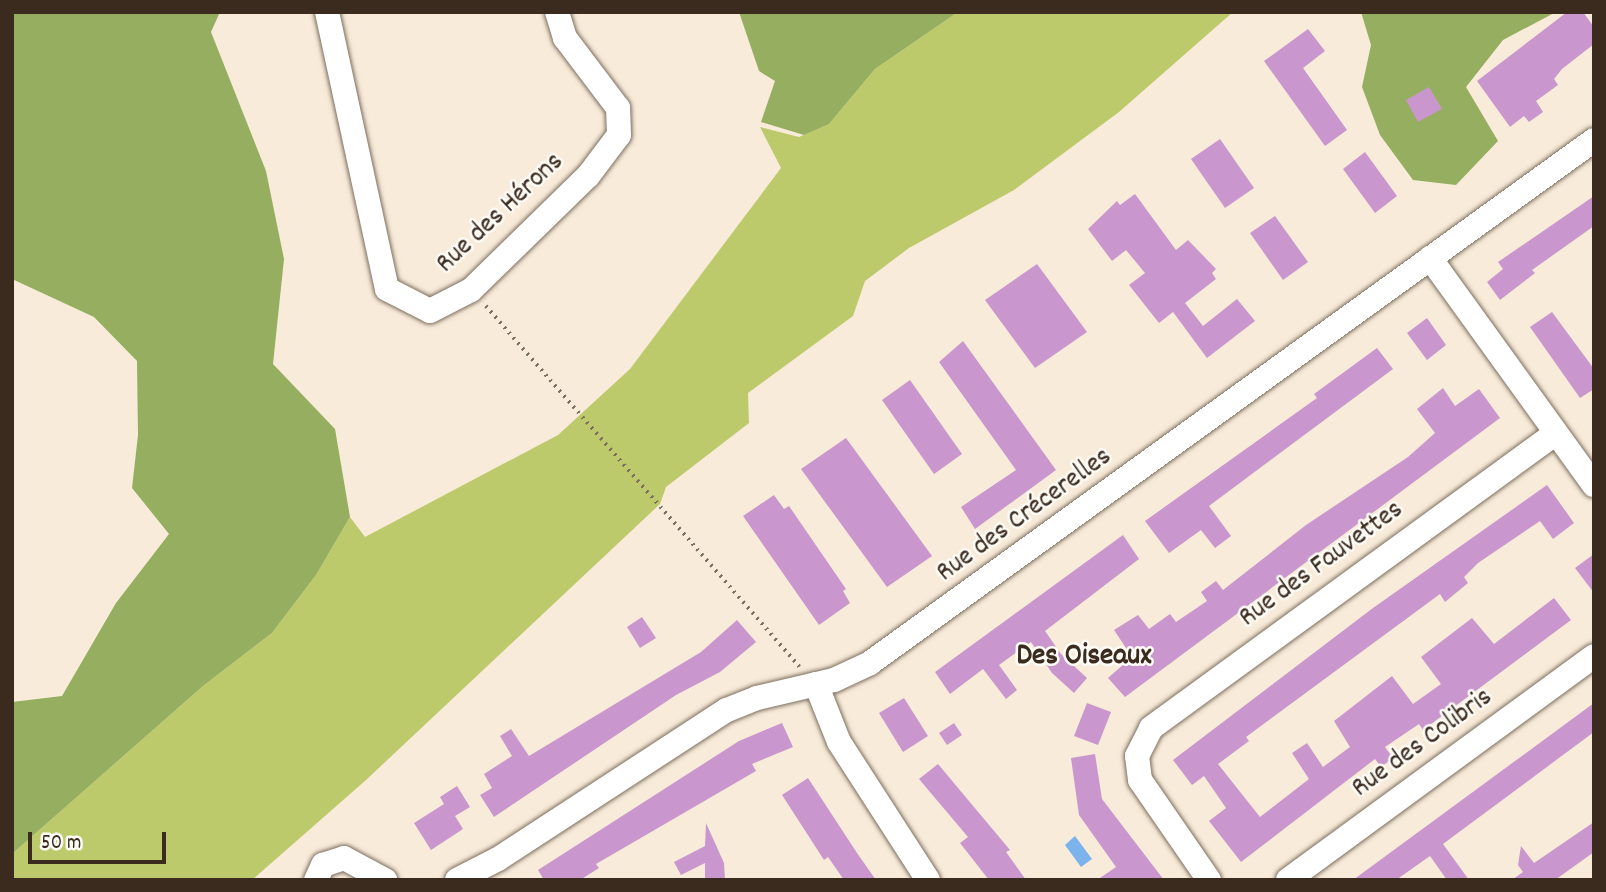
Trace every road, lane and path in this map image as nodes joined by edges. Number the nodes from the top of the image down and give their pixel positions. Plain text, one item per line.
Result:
1 (327, 12) edge
2 (556, 12) edge
3 (1594, 140) edge
4 (1430, 258) junction
5 (471, 290) junction
6 (1556, 433) junction
7 (1594, 485) edge
8 (1594, 656) edge
9 (816, 684) junction
10 (316, 880) edge
11 (385, 880) edge
12 (457, 880) edge
13 (928, 880) edge
14 (1209, 880) edge
15 (1288, 880) edge

1 - 5 street, Rue des Hérons
2 - 5 street, Rue des Hérons
3 - 4 street, Rue des Crécerelles
4 - 6 street
4 - 9 street, Rue des Crécerelles
5 - 9 path
6 - 7 street
6 - 14 street, Rue des Fauvettes
8 - 15 street, Rue des Colibris
9 - 12 street, Rue des Crécerelles
9 - 13 street
10 - 11 street

